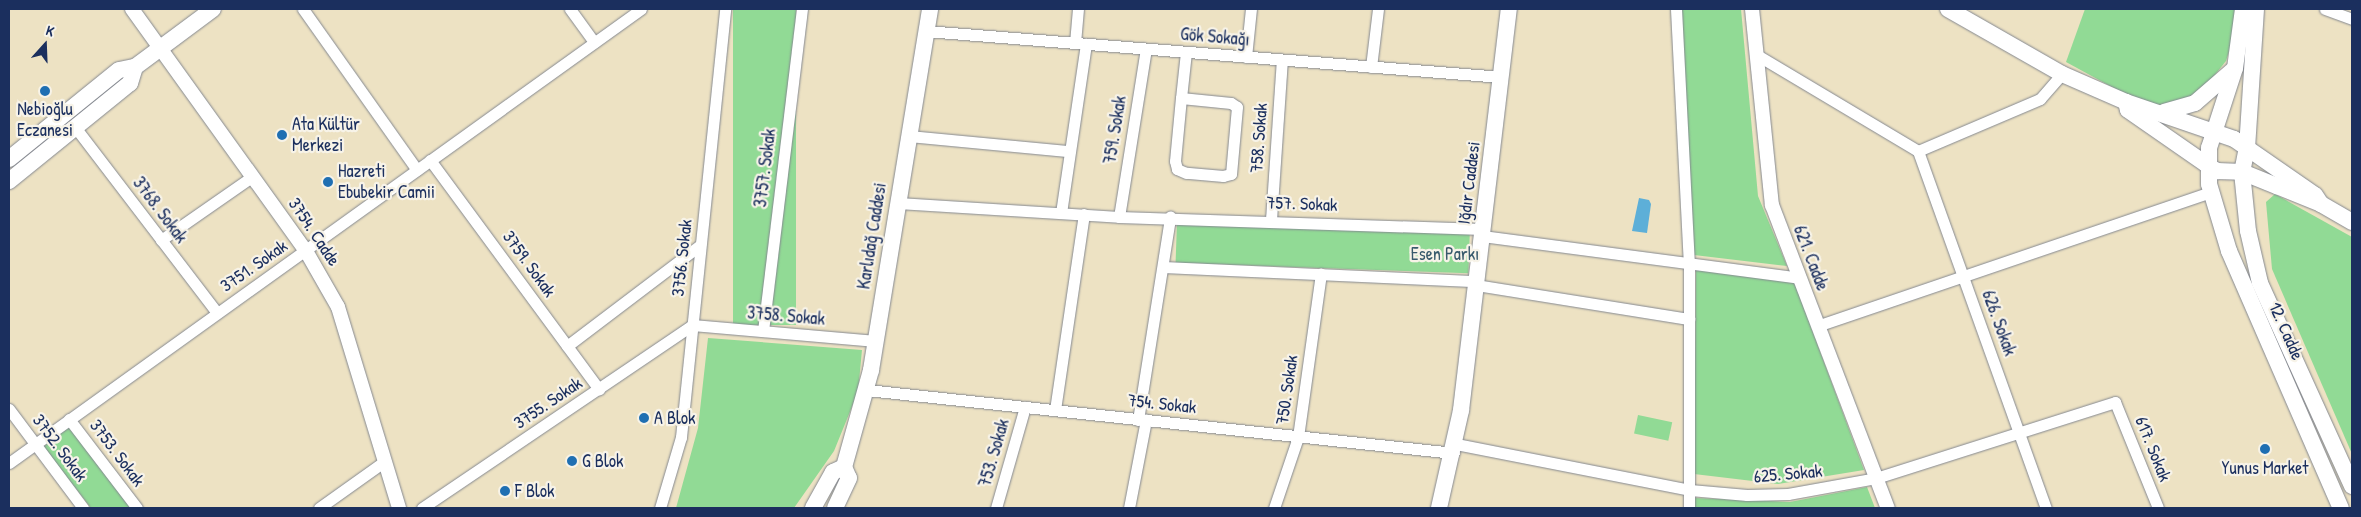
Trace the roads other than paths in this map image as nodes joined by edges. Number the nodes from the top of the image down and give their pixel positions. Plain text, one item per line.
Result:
1 (132, 9) edge
2 (213, 9) edge
3 (303, 9) edge
4 (570, 9) edge
5 (641, 9) edge
6 (725, 9) edge
7 (802, 9) edge
8 (930, 9) edge
9 (1078, 9) edge
10 (1251, 9) edge
11 (1378, 9) edge
12 (1510, 9) edge
13 (1676, 9) edge
14 (1752, 9) edge
15 (1948, 9) edge
16 (2243, 9) edge
17 (2256, 9) edge
18 (2325, 9) edge
19 (2352, 19) edge
20 (926, 31) junction
21 (594, 42) junction
22 (1081, 43) junction
23 (161, 48) junction
24 (1146, 49) junction
25 (1186, 52) junction
26 (1756, 54) junction
27 (1246, 57) junction
28 (1282, 60) junction
29 (135, 67) junction
30 (1371, 67) junction
31 (2235, 68) junction
32 (2062, 74) junction
33 (1501, 78) junction
34 (1181, 98) junction
35 (2126, 102) junction
36 (2164, 112) junction
37 (75, 128) junction
38 (2214, 132) junction
39 (909, 136) junction
40 (2247, 147) junction
41 (1069, 150) junction
42 (1918, 151) junction
43 (9, 159) edge
44 (430, 160) junction
45 (2207, 165) junction
46 (417, 170) junction
47 (2242, 172) junction
48 (253, 176) junction
49 (9, 181) edge
50 (2210, 192) junction
51 (898, 203) junction
52 (2321, 204) junction
53 (1061, 213) junction
54 (1084, 214) junction
55 (1119, 217) junction
56 (1170, 217) junction
57 (1271, 220) junction
58 (2352, 222) edge
59 (1483, 232) junction
60 (161, 240) junction
61 (700, 245) junction
62 (306, 251) junction
63 (1689, 264) junction
64 (1163, 268) junction
65 (1321, 274) junction
66 (1963, 276) junction
67 (1799, 278) junction
68 (1477, 283) junction
69 (217, 313) junction
70 (1689, 319) junction
71 (692, 326) junction
72 (1816, 326) junction
73 (763, 331) junction
74 (876, 341) junction
75 (567, 346) junction
76 (599, 389) junction
77 (867, 390) junction
78 (2115, 402) joint
79 (1025, 407) junction
80 (9, 409) edge
81 (1056, 410) junction
82 (70, 419) junction
83 (1142, 420) junction
84 (2020, 430) junction
85 (1298, 437) junction
86 (35, 444) junction
87 (1455, 449) junction
88 (385, 462) junction
89 (9, 463) edge
90 (844, 467) junction
91 (1876, 478) junction
92 (2352, 486) edge
93 (1690, 490) junction
94 (83, 508) edge
95 (137, 508) edge
96 (319, 508) edge
97 (399, 508) edge
98 (422, 508) edge
99 (660, 508) edge
100 (813, 508) edge
101 (835, 508) edge
102 (996, 508) edge
103 (1129, 508) edge
104 (1274, 508) edge
105 (1440, 508) edge
106 (1689, 508) edge
107 (1888, 508) edge
108 (2046, 508) edge
109 (2158, 508) edge
110 (2339, 508) edge

1 - 23 street, 3754. Cadde
2 - 23 main road
3 - 46 street
4 - 21 street
5 - 21 street, 3751. Sokak
6 - 61 street, 3756. Sokak
7 - 73 street, 3757. Sokak
8 - 20 main road, Karlıdağ Caddesi
9 - 22 street
10 - 27 street
11 - 30 street
12 - 33 main road, Iğdır Caddesi
13 - 63 street
14 - 26 street, 621. Cadde
15 - 32 main road
16 - 31 main road
17 - 40 main road
18 - 19 street
20 - 22 street, Gök Sokağı
20 - 39 main road, Karlıdağ Caddesi
21 - 44 street, 3751. Sokak
22 - 24 street, Gök Sokağı
22 - 41 street
23 - 29 main road
23 - 48 street, 3754. Cadde
24 - 25 street, Gök Sokağı
24 - 55 street, 759. Sokak
25 - 27 street, Gök Sokağı
25 - 34 street
26 - 42 street
26 - 67 street, 621. Cadde
27 - 28 street, Gök Sokağı
28 - 30 street, Gök Sokağı
28 - 57 street, 758. Sokak
29 - 37 main road
29 - 43 main road
30 - 33 street, Gök Sokağı
31 - 36 main road
31 - 38 main road
32 - 35 main road
32 - 42 street
33 - 59 main road, Iğdır Caddesi
34 - 34 street
35 - 36 main road
35 - 45 main road
36 - 38 main road
37 - 49 main road
37 - 60 street, 3768. Sokak
38 - 40 main road
38 - 45 main road, 12. Cadde
39 - 41 street
39 - 51 main road, Karlıdağ Caddesi
40 - 47 main road, 12. Cadde
40 - 52 main road
41 - 53 street
42 - 66 street, 626. Sokak
44 - 46 street, 3751. Sokak
44 - 75 street, 3759. Sokak
45 - 47 main road
45 - 50 main road, 12. Cadde
46 - 62 street, 3751. Sokak
47 - 52 main road
47 - 92 main road, 12. Cadde
48 - 60 street
48 - 62 street, 3754. Cadde
50 - 66 street
50 - 110 main road, 12. Cadde
51 - 53 street, 757. Sokak
51 - 74 main road, Karlıdağ Caddesi
52 - 58 main road
53 - 54 street, 757. Sokak
54 - 55 street, 757. Sokak
54 - 81 street
55 - 56 street, 757. Sokak
56 - 57 street, 757. Sokak
56 - 64 street
57 - 59 street, 757. Sokak
59 - 63 street, 757. Sokak
59 - 68 main road, Iğdır Caddesi
60 - 69 street, 3768. Sokak
61 - 71 street, 3756. Sokak
61 - 75 street
62 - 69 street, 3751. Sokak
62 - 88 street, 3754. Cadde
63 - 67 street, 757. Sokak
63 - 70 street
64 - 65 street
64 - 83 street
65 - 68 street
65 - 85 street, 750. Sokak
66 - 72 street
66 - 84 street, 626. Sokak
67 - 72 street, 621. Cadde
68 - 70 street
68 - 87 main road, Iğdır Caddesi
69 - 82 street, 3751. Sokak
70 - 93 street
71 - 73 street, 3758. Sokak
71 - 76 street, 3755. Sokak
71 - 99 street, 3756. Sokak
72 - 91 street, 621. Cadde
73 - 74 street, 3758. Sokak
74 - 77 main road, Karlıdağ Caddesi
75 - 76 street, 3759. Sokak
76 - 98 street, 3755. Sokak
77 - 79 street, 754. Sokak
77 - 90 main road, Karlıdağ Caddesi
78 - 84 street, 625. Sokak
78 - 109 street, 617. Sokak
79 - 81 street, 754. Sokak
79 - 102 street, 753. Sokak
80 - 86 street, 3752. Sokak
81 - 83 street, 754. Sokak
82 - 86 street, 3751. Sokak
82 - 95 street, 3753. Sokak
83 - 85 street, 754. Sokak
83 - 103 street
84 - 91 street, 625. Sokak
84 - 108 street, 626. Sokak
85 - 87 street, 754. Sokak
85 - 104 street, 750. Sokak
86 - 89 street, 3751. Sokak
86 - 94 street, 3752. Sokak
87 - 93 street, 625. Sokak
87 - 105 main road, Iğdır Caddesi
88 - 96 street
88 - 97 street, 3754. Cadde
90 - 100 main road, Karlıdağ Caddesi
90 - 101 main road, Karlıdağ Caddesi
91 - 93 street, 625. Sokak
91 - 107 street, 621. Cadde
93 - 106 street

